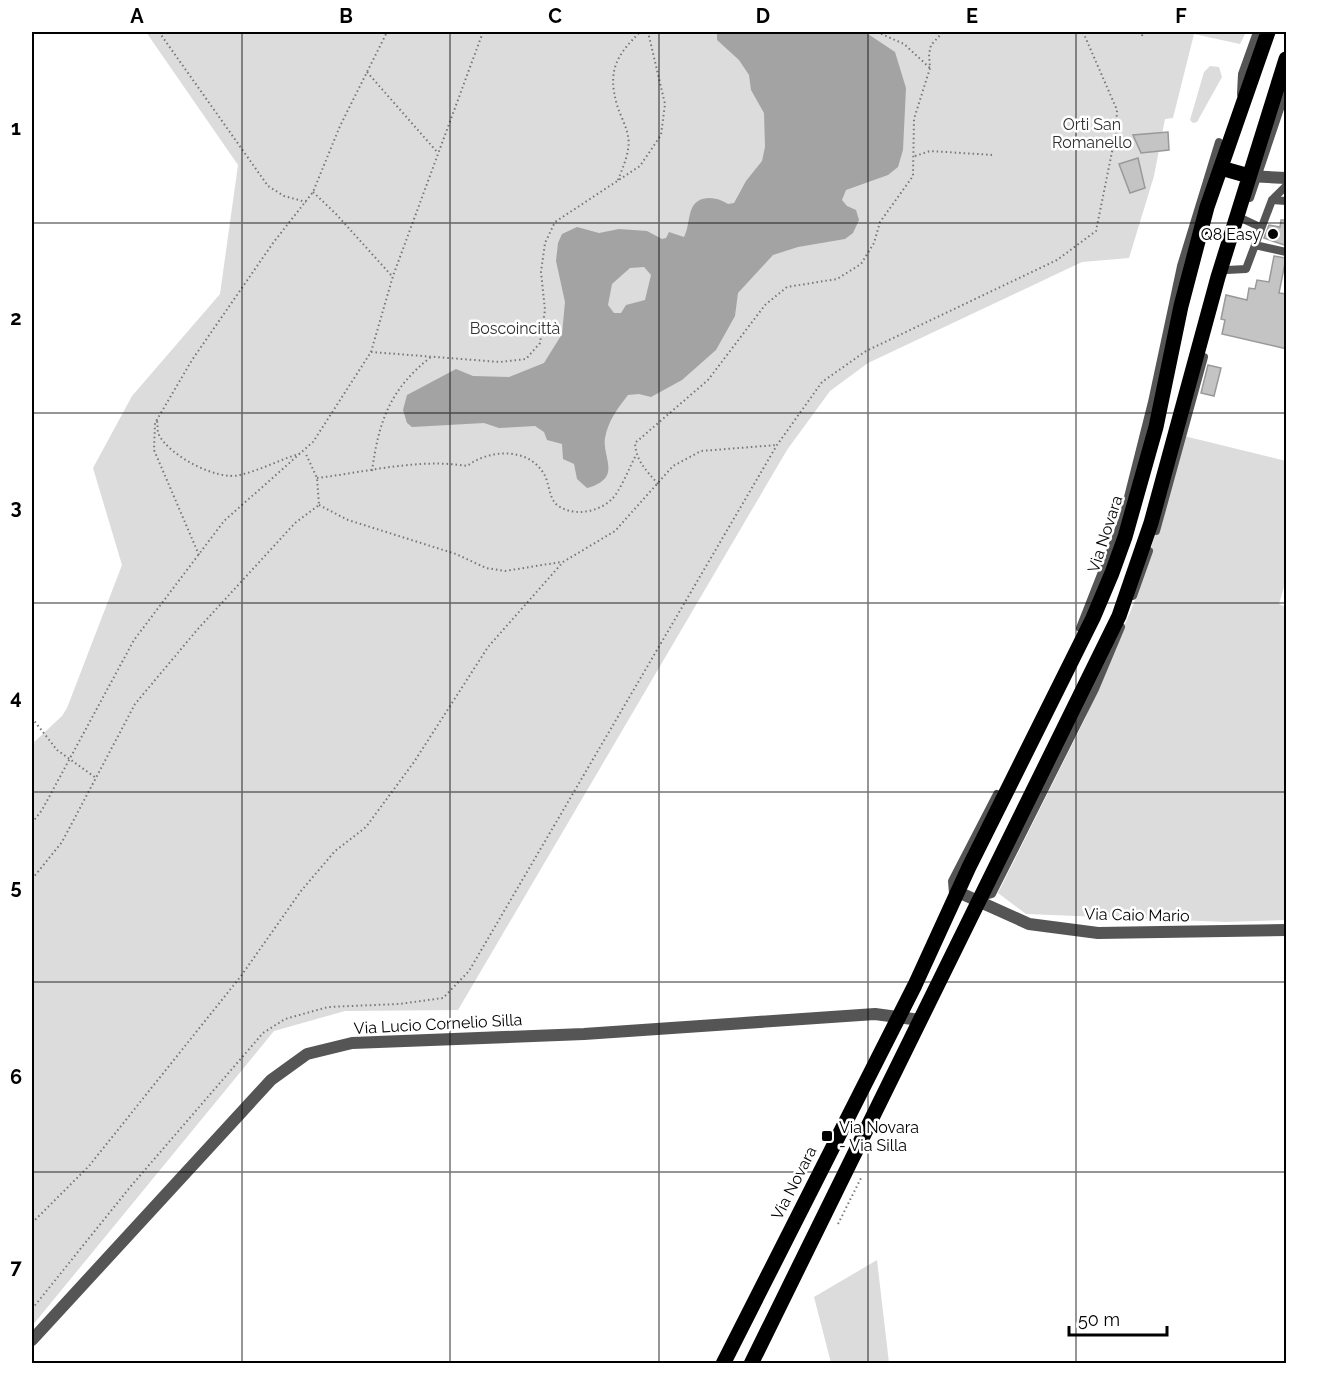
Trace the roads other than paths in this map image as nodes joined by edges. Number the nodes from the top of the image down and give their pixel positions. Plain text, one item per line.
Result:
1 (1257, 32) edge
2 (1268, 32) edge
3 (1287, 59) edge
4 (1287, 91) edge
5 (1241, 108) junction
6 (1219, 142) dead end
7 (1221, 168) junction
8 (1253, 177) junction
9 (1287, 178) edge
10 (1287, 186) edge
11 (1272, 200) junction
12 (1287, 201) edge
13 (1247, 206) dead end
14 (1243, 219) dead end
15 (1260, 227) junction
16 (1255, 245) junction
17 (1287, 252) edge
18 (1226, 263) junction
19 (956, 897) junction
20 (981, 899) junction
21 (1287, 930) edge
22 (897, 1019) junction
23 (920, 1020) junction
24 (32, 1340) edge
25 (723, 1364) edge
26 (751, 1364) edge

1 - 5 lane
2 - 5 main road, Via Novara
3 - 8 main road
4 - 8 lane
5 - 7 main road, Via Novara
6 - 19 lane
7 - 8 main road
7 - 19 main road, Via Novara
8 - 9 street
8 - 13 lane
8 - 18 main road
10 - 11 lane
11 - 12 lane
11 - 15 lane
14 - 15 lane
15 - 16 lane
16 - 17 lane
16 - 18 lane
18 - 20 main road
19 - 20 street, Via Caio Mario
19 - 22 main road, Via Novara
20 - 21 street, Via Caio Mario
20 - 23 main road
22 - 23 street
22 - 24 street, Via Lucio Cornelio Silla
22 - 25 main road, Via Novara
23 - 26 main road

